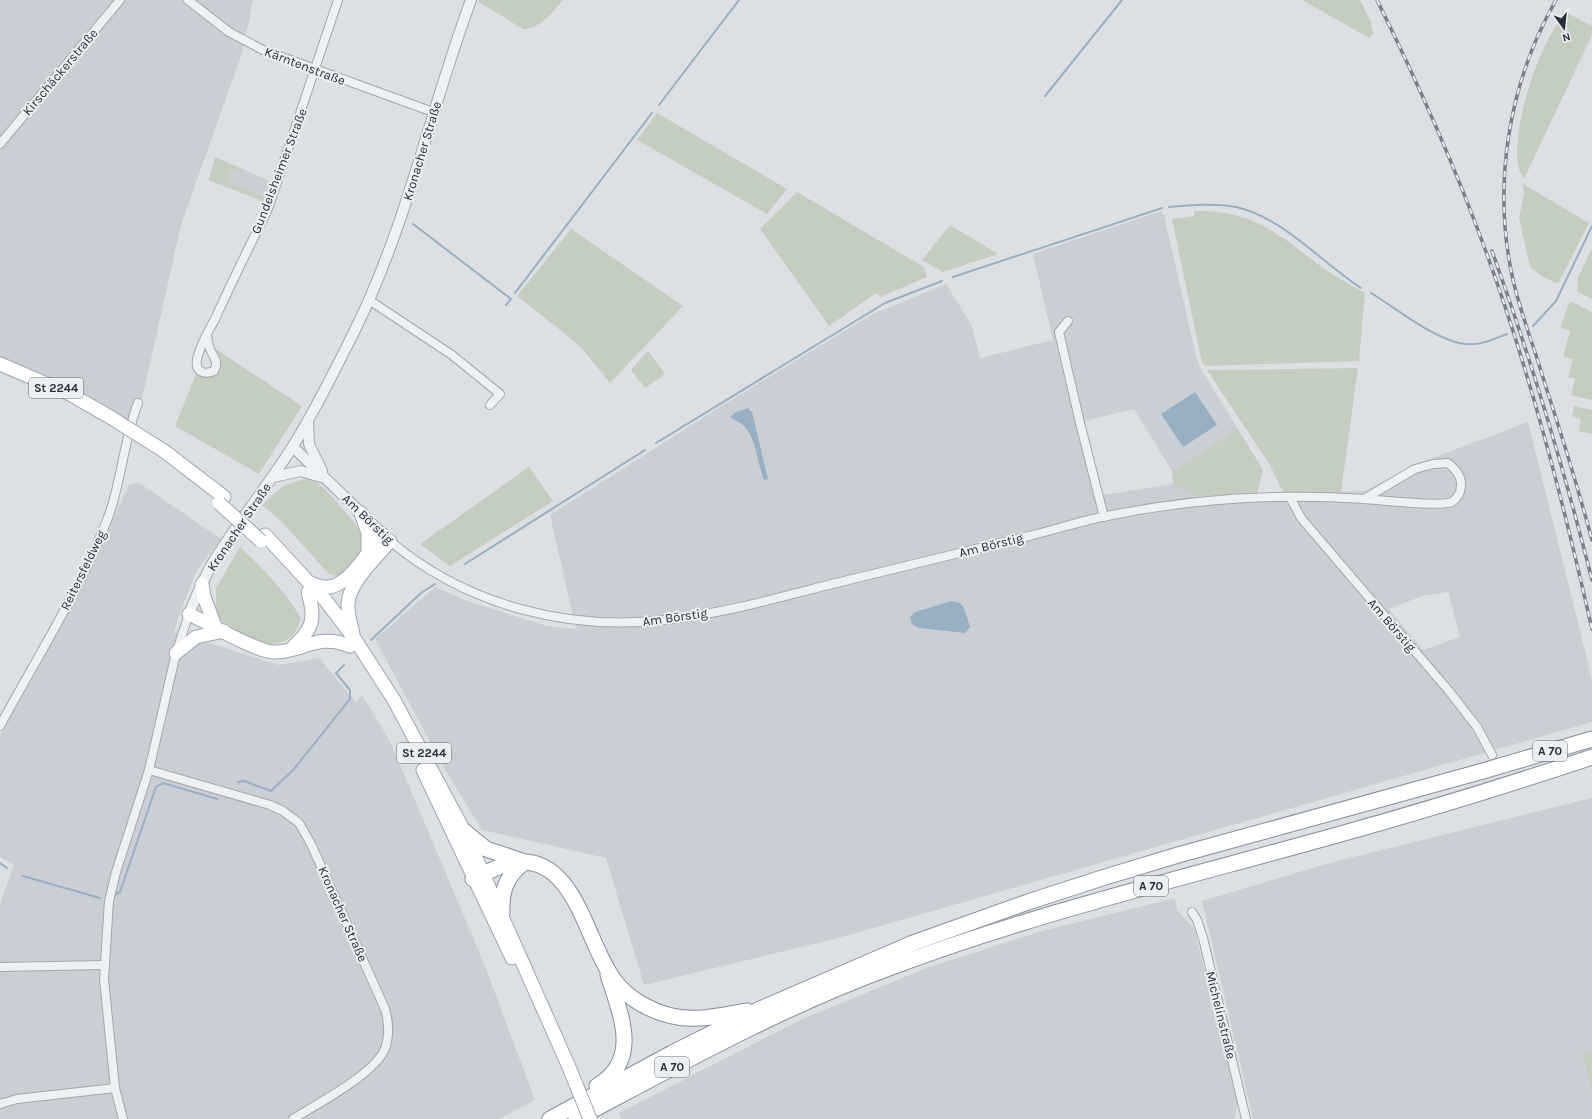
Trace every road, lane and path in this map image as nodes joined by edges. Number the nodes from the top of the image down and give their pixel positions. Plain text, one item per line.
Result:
1 (120, 0) edge
2 (188, 0) edge
3 (338, 0) edge
4 (471, 0) edge
5 (316, 70) junction
6 (433, 112) junction
7 (0, 144) edge
8 (369, 300) junction
9 (1068, 321) dead end
10 (207, 336) dead end
11 (0, 364) edge
12 (0, 372) edge
13 (138, 403) dead end
14 (490, 404) dead end
15 (109, 420) junction
16 (308, 422) junction
17 (293, 447) junction
18 (273, 477) junction
19 (325, 478) junction
20 (1290, 497) junction
21 (1364, 499) junction
22 (362, 514) junction
23 (1104, 517) junction
24 (386, 537) junction
25 (368, 553) junction
26 (202, 584) junction
27 (309, 587) junction
28 (189, 614) junction
29 (219, 628) junction
30 (352, 642) junction
31 (292, 648) junction
32 (176, 653) junction
33 (0, 726) edge
34 (1592, 739) edge
35 (1492, 755) dead end
36 (1592, 757) edge
37 (150, 770) junction
38 (464, 831) junction
39 (525, 862) junction
40 (479, 877) junction
41 (1192, 912) dead end
42 (502, 913) junction
43 (604, 960) junction
44 (104, 965) junction
45 (0, 967) edge
46 (763, 1008) junction
47 (565, 1068) junction
48 (115, 1088) junction
49 (0, 1104) edge
50 (573, 1114) edge
51 (123, 1119) edge
52 (293, 1119) edge
53 (550, 1119) edge
54 (582, 1119) edge
55 (590, 1119) edge
56 (1246, 1119) edge

1 - 7 street, Kirschäckerstraße
2 - 5 street, Kärntenstraße
3 - 5 street, Gundelsheimer Straße
4 - 6 street, Kronacher Straße
5 - 6 street, Kärntenstraße
5 - 10 street, Gundelsheimer Straße
6 - 8 street, Kronacher Straße
8 - 14 street
8 - 16 street, Kronacher Straße
9 - 23 street
11 - 15 main road, St 2244
12 - 15 main road, St 2244
13 - 33 street, Reitersfeldweg
15 - 27 main road, St 2244
16 - 17 street, Kronacher Straße
16 - 19 street
17 - 18 street, Kronacher Straße
17 - 19 street, Am Börstig
18 - 19 street
18 - 26 street, Kronacher Straße
19 - 22 street, Am Börstig
20 - 21 street, Am Börstig
20 - 23 street, Am Börstig
20 - 35 street, Am Börstig
21 - 21 street, Am Börstig
22 - 24 street, Am Börstig
22 - 25 main road
23 - 24 street, Am Börstig
24 - 25 main road
24 - 30 main road
25 - 27 main road
26 - 28 street, Kronacher Straße
26 - 29 main road
27 - 30 main road, St 2244
27 - 31 main road
28 - 29 main road
28 - 32 street, Kronacher Straße
29 - 31 main road
29 - 32 main road
30 - 31 main road
30 - 38 main road, St 2244
30 - 40 main road, St 2244
32 - 37 street, Kronacher Straße
34 - 46 highway, A 70
36 - 50 highway, A 70
37 - 44 street, Kronacher Straße
37 - 52 street, Kronacher Straße
38 - 39 highway
38 - 40 main road, St 2244
39 - 40 highway
39 - 42 highway
39 - 43 highway
40 - 42 main road, St 2244
40 - 47 main road, St 2244
41 - 56 street, Michelinstraße
42 - 47 main road, St 2244
43 - 46 highway
43 - 50 highway
44 - 45 street
44 - 48 street, Kronacher Straße
46 - 50 highway, A 70
47 - 54 main road, St 2244
47 - 55 main road, St 2244, bridge
48 - 49 street
48 - 51 street, Kronacher Straße
50 - 53 highway, A 70

